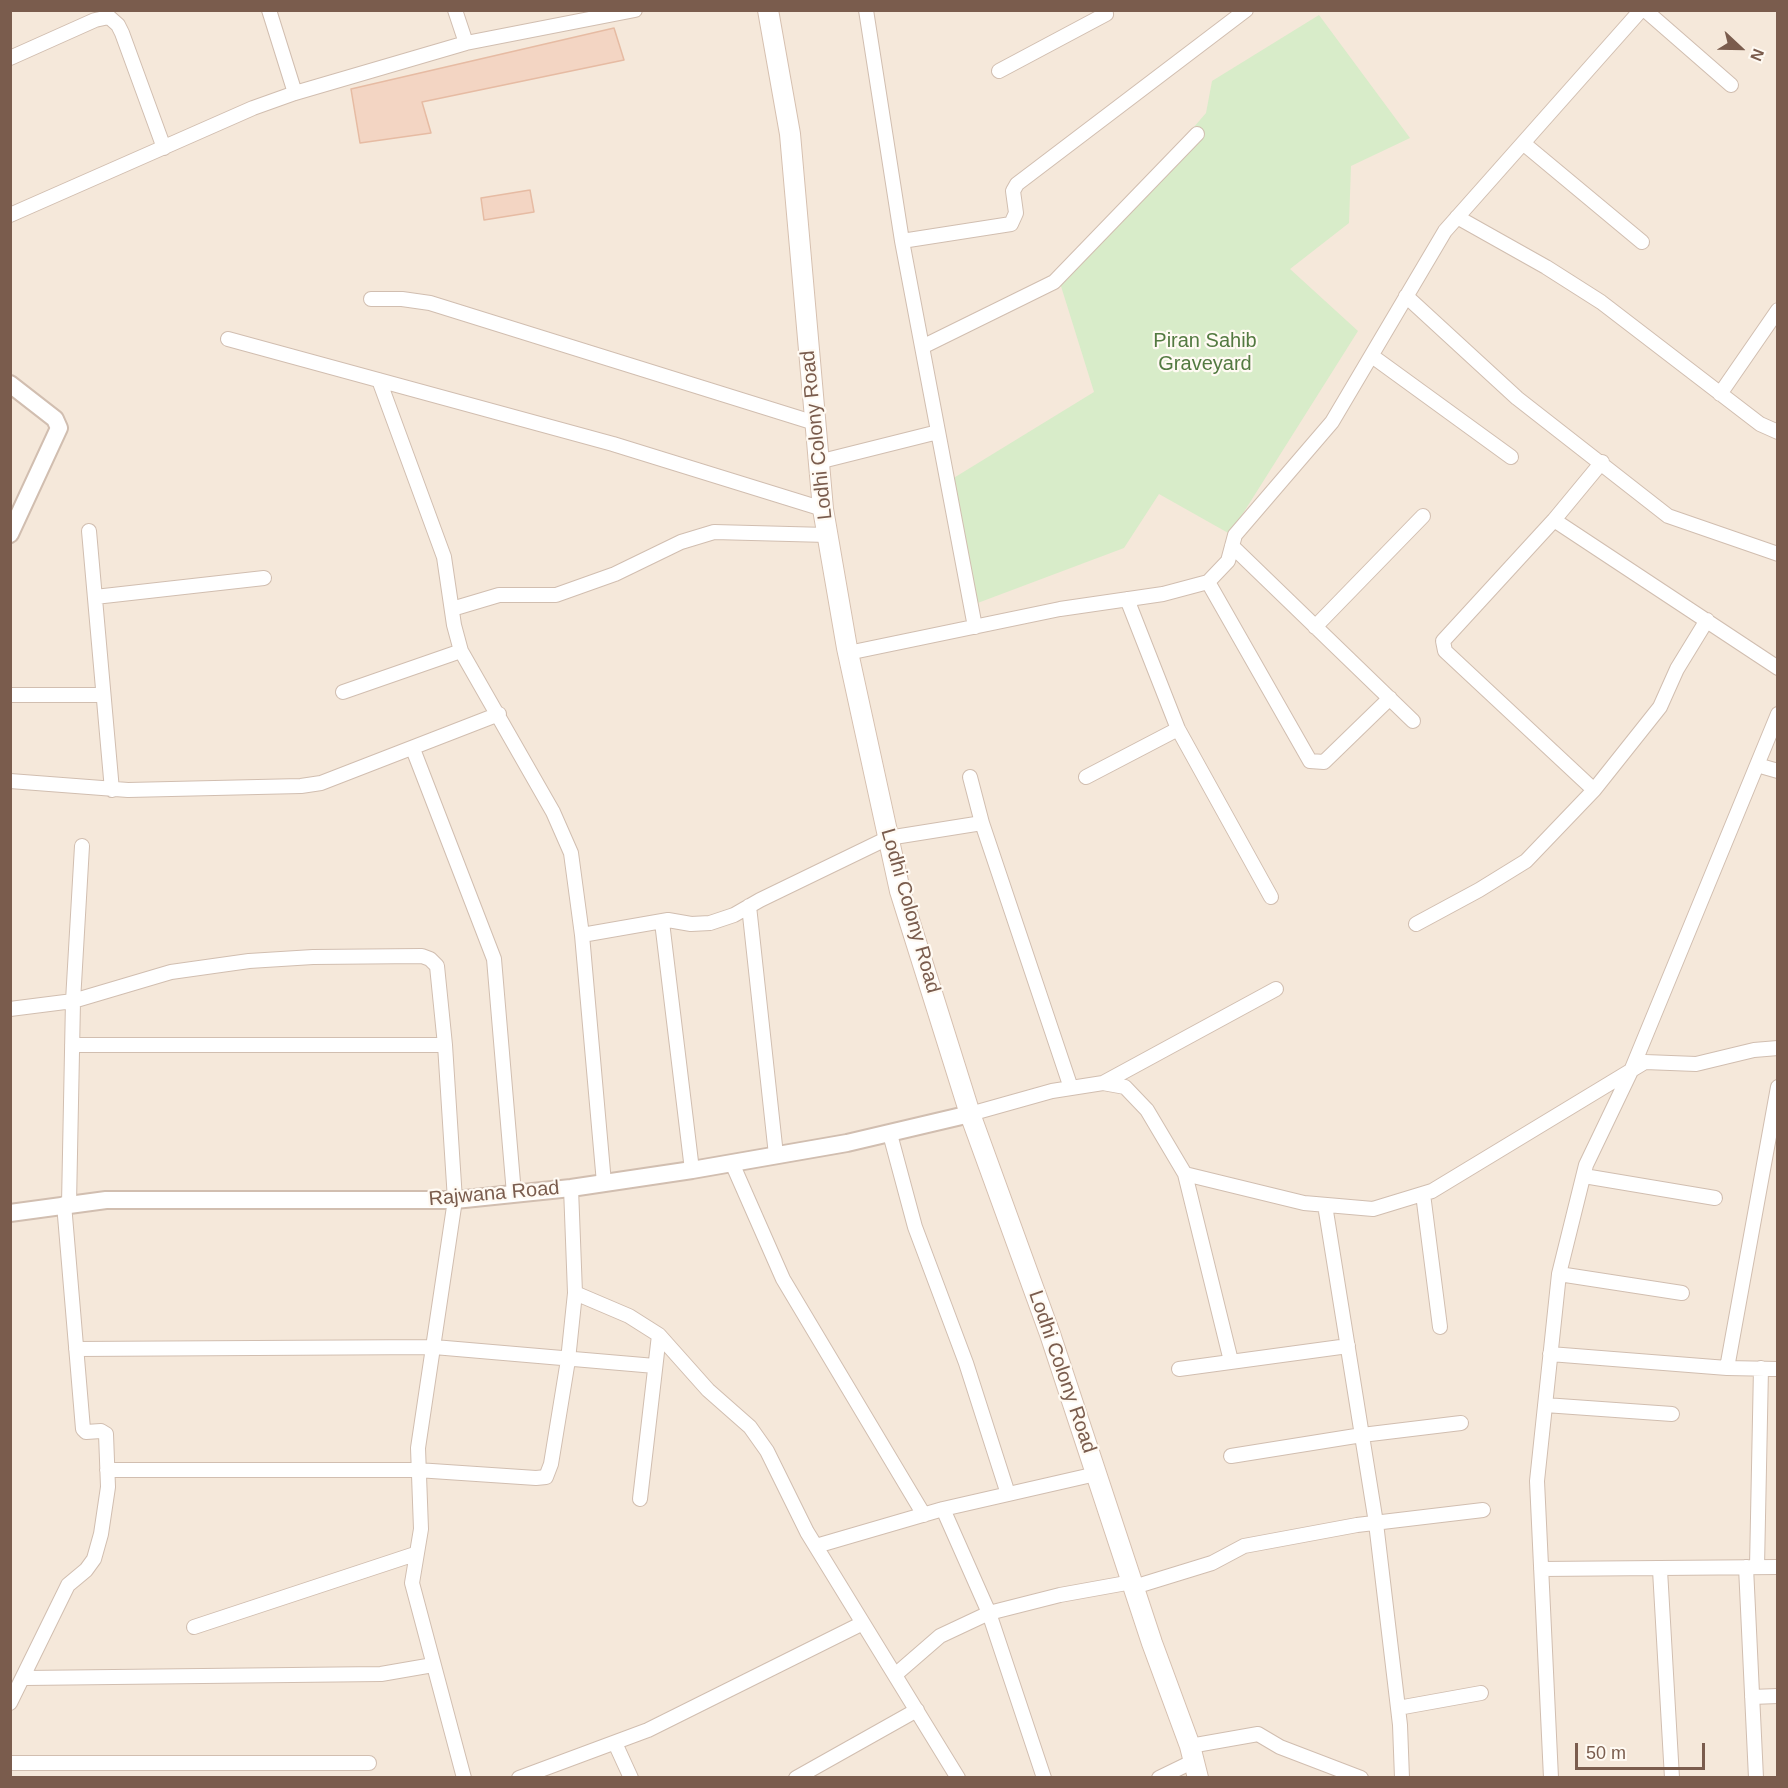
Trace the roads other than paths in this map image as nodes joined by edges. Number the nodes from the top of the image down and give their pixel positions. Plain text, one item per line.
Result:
1 (269, 10) edge
2 (455, 10) edge
3 (636, 10) edge
4 (768, 10) edge
5 (866, 10) edge
6 (1105, 10) edge
7 (1246, 10) edge
8 (1643, 10) edge
9 (466, 44) junction
10 (10, 58) edge
11 (999, 71) dead end
12 (1731, 85) dead end
13 (296, 93) junction
14 (1197, 134) dead end
15 (1523, 143) junction
16 (164, 148) junction
17 (10, 215) edge
18 (1457, 217) junction
19 (902, 242) junction
20 (1642, 242) dead end
21 (1407, 296) junction
22 (371, 299) dead end
23 (1778, 310) edge
24 (228, 339) dead end
25 (922, 347) junction
26 (1372, 356) junction
27 (379, 380) junction
28 (10, 384) edge
29 (1720, 394) junction
30 (815, 423) junction
31 (938, 432) junction
32 (1778, 432) edge
33 (1511, 457) dead end
34 (818, 462) junction
35 (1602, 462) junction
36 (823, 509) junction
37 (1423, 516) dead end
38 (1554, 520) junction
39 (89, 531) dead end
40 (10, 534) edge
41 (827, 535) junction
42 (1232, 546) junction
43 (1778, 554) edge
44 (264, 578) dead end
45 (1208, 582) junction
46 (95, 597) junction
47 (1127, 599) junction
48 (452, 609) junction
49 (1707, 620) junction
50 (975, 627) junction
51 (1315, 627) junction
52 (461, 651) junction
53 (848, 653) junction
54 (1778, 668) edge
55 (343, 692) dead end
56 (10, 695) edge
57 (103, 695) junction
58 (1389, 698) junction
59 (499, 714) junction
60 (1778, 714) edge
61 (1413, 721) dead end
62 (1178, 729) junction
63 (413, 749) junction
64 (1757, 765) junction
65 (1778, 771) edge
66 (970, 777) dead end
67 (1086, 777) dead end
68 (10, 781) edge
69 (112, 790) junction
70 (1594, 790) junction
71 (982, 824) junction
72 (888, 838) junction
73 (82, 846) dead end
74 (1271, 897) dead end
75 (749, 906) junction
76 (662, 922) junction
77 (1416, 924) dead end
78 (582, 934) junction
79 (1276, 989) dead end
80 (73, 1001) junction
81 (10, 1009) edge
82 (72, 1045) junction
83 (445, 1045) junction
84 (1778, 1048) edge
85 (1631, 1071) junction
86 (1103, 1083) junction
87 (1778, 1087) edge
88 (1071, 1088) junction
89 (970, 1114) junction
90 (890, 1134) junction
91 (776, 1155) junction
92 (732, 1162) junction
93 (692, 1170) junction
94 (1185, 1174) junction
95 (1584, 1176) junction
96 (604, 1183) junction
97 (571, 1188) junction
98 (514, 1194) junction
99 (1423, 1194) junction
100 (1715, 1198) dead end
101 (455, 1200) junction
102 (67, 1204) junction
103 (1325, 1205) junction
104 (10, 1213) edge
105 (1559, 1274) junction
106 (575, 1293) junction
107 (1682, 1293) dead end
108 (1440, 1327) dead end
109 (659, 1335) junction
110 (1348, 1346) junction
111 (434, 1347) junction
112 (76, 1349) junction
113 (1550, 1354) junction
114 (568, 1360) junction
115 (1231, 1361) junction
116 (655, 1366) junction
117 (1727, 1368) junction
118 (1761, 1368) junction
119 (1179, 1369) dead end
120 (1778, 1369) edge
121 (1545, 1405) junction
122 (1672, 1414) dead end
123 (1461, 1423) dead end
124 (1362, 1435) junction
125 (1231, 1456) dead end
126 (107, 1470) junction
127 (417, 1470) junction
128 (1096, 1473) junction
129 (1008, 1494) junction
130 (640, 1499) dead end
131 (943, 1509) junction
132 (1483, 1510) dead end
133 (924, 1515) junction
134 (1376, 1523) junction
135 (816, 1546) junction
136 (415, 1554) junction
137 (1751, 1567) junction
138 (1778, 1567) edge
139 (1541, 1569) junction
140 (1660, 1570) junction
141 (1133, 1585) junction
142 (989, 1613) junction
143 (863, 1623) junction
144 (194, 1627) dead end
145 (433, 1665) junction
146 (895, 1675) junction
147 (18, 1680) edge
148 (1481, 1693) dead end
149 (1778, 1696) edge
150 (1752, 1697) junction
151 (10, 1703) edge
152 (1398, 1708) junction
153 (916, 1710) junction
154 (615, 1743) junction
155 (1194, 1762) edge
156 (10, 1763) edge
157 (369, 1763) dead end
158 (464, 1778) edge
159 (519, 1778) edge
160 (631, 1778) edge
161 (796, 1778) edge
162 (957, 1778) edge
163 (1044, 1778) edge
164 (1159, 1778) edge
165 (1361, 1778) edge
166 (1402, 1778) edge
167 (1551, 1778) edge
168 (1672, 1778) edge
169 (1756, 1778) edge

1 - 13 street
2 - 9 street
3 - 9 street
4 - 30 main road, Lodhi Colony Road
5 - 19 street
6 - 11 street
7 - 19 street
8 - 12 street
8 - 15 street
9 - 13 street
10 - 16 street
13 - 16 street
14 - 25 street
15 - 18 street
15 - 20 street
16 - 17 street
18 - 21 street
18 - 29 street
19 - 25 street
21 - 26 street
21 - 35 street
22 - 30 street
23 - 29 street
24 - 27 street
25 - 31 street
26 - 33 street
26 - 42 street
27 - 36 street
27 - 48 street
28 - 40 street
29 - 32 street
30 - 34 main road, Lodhi Colony Road
31 - 34 street
31 - 50 street
34 - 36 main road, Lodhi Colony Road
35 - 38 street
35 - 43 street
36 - 41 main road, Lodhi Colony Road
37 - 51 street
38 - 49 street
38 - 70 street
39 - 46 street
41 - 48 street
41 - 53 main road, Lodhi Colony Road
42 - 45 street
42 - 51 street
44 - 46 street
45 - 47 street
45 - 58 street
46 - 57 street
47 - 50 street
47 - 62 street
48 - 52 street
49 - 54 street
49 - 70 street
50 - 53 street
51 - 58 street
52 - 55 street
52 - 59 street
53 - 72 main road, Lodhi Colony Road
56 - 57 street
57 - 69 street
58 - 61 street
59 - 63 street
59 - 78 street
60 - 64 street
62 - 67 street
62 - 74 street
63 - 69 street
63 - 98 street
64 - 65 street
64 - 85 street
66 - 71 street
68 - 69 street
70 - 77 street
71 - 72 street
71 - 88 street
72 - 75 street
72 - 89 main road, Lodhi Colony Road
73 - 80 street
75 - 76 street
75 - 91 street
76 - 78 street
76 - 93 street
78 - 96 street
79 - 86 street
80 - 81 street
80 - 82 street
80 - 83 street
82 - 83 street
82 - 102 street
83 - 101 street
84 - 85 street
85 - 95 street
85 - 99 street
86 - 88 street
86 - 94 street
87 - 117 street
88 - 89 street
89 - 90 street, Rajwana Road
89 - 128 main road, Lodhi Colony Road
90 - 91 street, Rajwana Road
90 - 129 street
91 - 92 street, Rajwana Road
92 - 93 street, Rajwana Road
92 - 133 street
93 - 96 street, Rajwana Road
94 - 103 street
94 - 115 street
95 - 100 street
95 - 105 street
96 - 97 street, Rajwana Road
97 - 98 street, Rajwana Road
97 - 106 street
98 - 101 street, Rajwana Road
99 - 103 street
99 - 108 street
101 - 102 street, Rajwana Road
101 - 111 street
102 - 104 street, Rajwana Road
102 - 112 street
103 - 110 street
105 - 107 street
105 - 113 street
106 - 109 street
106 - 114 street
109 - 116 street
109 - 135 street
110 - 115 street
110 - 124 street
111 - 112 street
111 - 114 street
111 - 127 street
112 - 126 street
113 - 117 street
113 - 121 street
114 - 116 street
114 - 127 street
115 - 119 street
116 - 130 street
117 - 118 street
118 - 120 street
118 - 137 street
121 - 122 street
121 - 139 street
123 - 124 street
124 - 125 street
124 - 134 street
126 - 127 street
126 - 147 street
127 - 136 street
128 - 129 street
128 - 141 main road, Lodhi Colony Road
129 - 131 street
131 - 133 street
131 - 142 street
132 - 134 street
133 - 135 street
134 - 141 street
134 - 152 street
135 - 143 street
136 - 144 street
136 - 145 street
137 - 138 street
137 - 140 street
137 - 150 street
139 - 140 street
139 - 167 street
140 - 168 street
141 - 142 street
141 - 155 main road, Lodhi Colony Road
142 - 146 street
142 - 163 street
143 - 146 street
143 - 154 street
145 - 147 street
145 - 158 street
146 - 153 street
147 - 151 street
148 - 152 street
149 - 150 street
150 - 169 street
152 - 166 street
153 - 161 street
153 - 162 street
154 - 159 street
154 - 160 street
155 - 164 street
155 - 165 street
156 - 157 street

